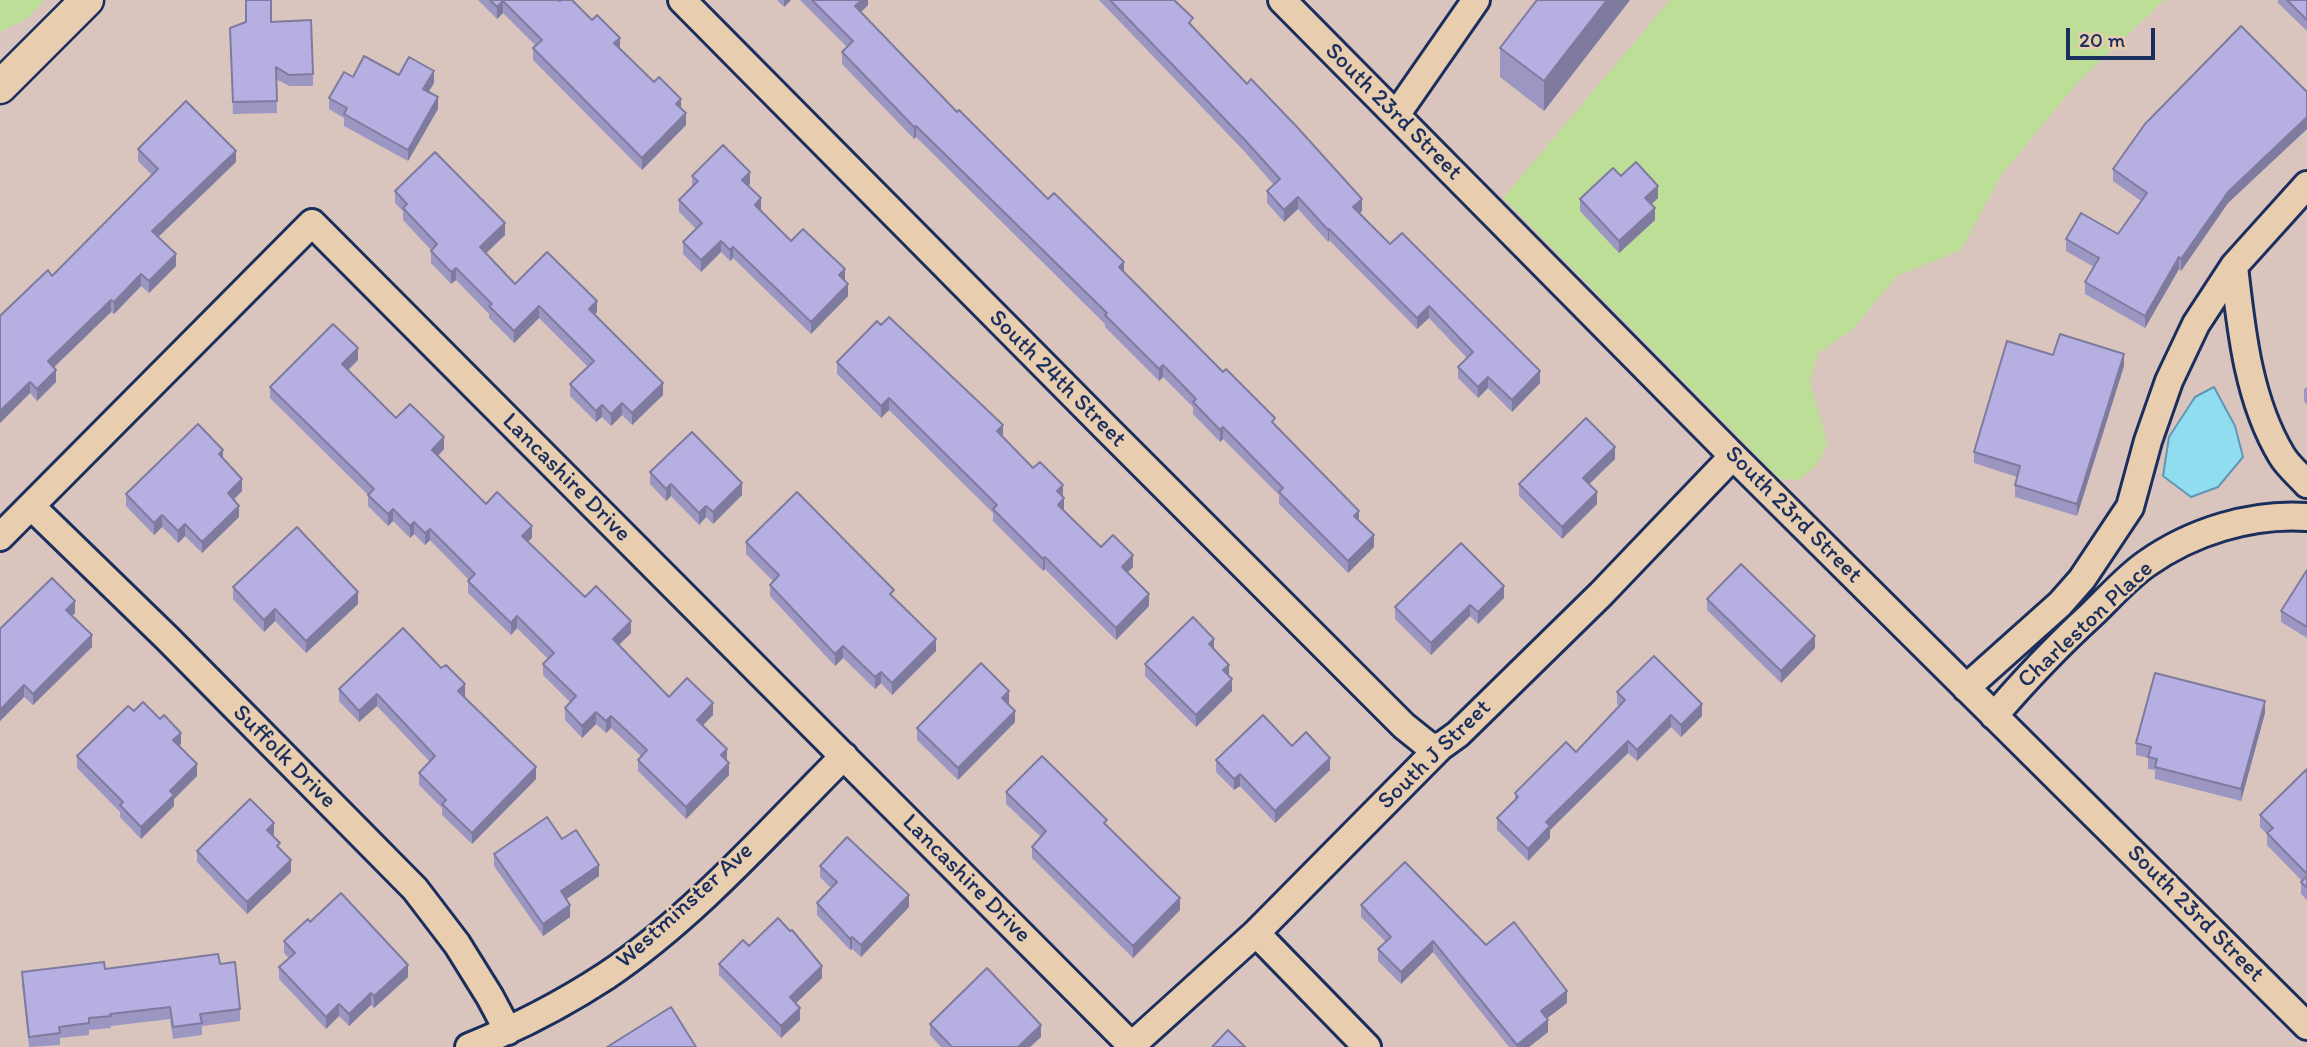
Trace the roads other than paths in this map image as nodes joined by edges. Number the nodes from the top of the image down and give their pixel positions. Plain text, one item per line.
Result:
1 (88, 0) edge
2 (682, 0) edge
3 (1282, 0) edge
4 (1476, 0) edge
5 (0, 87) edge
6 (1396, 115) junction
7 (2307, 185) edge
8 (2234, 266) junction
9 (1733, 456) junction
10 (2307, 484) edge
11 (31, 506) junction
12 (2307, 517) edge
13 (0, 537) edge
14 (1966, 688) junction
15 (1994, 716) junction
16 (1440, 747) junction
17 (844, 756) junction
18 (1256, 933) junction
19 (2307, 1026) edge
20 (508, 1031) junction
21 (1131, 1046) edge
22 (469, 1047) edge
23 (1367, 1047) edge

1 - 5 street
2 - 16 street, South 24th Street
3 - 6 street, South 23rd Street
4 - 6 street
6 - 9 street, South 23rd Street
7 - 8 street, Charleston Place
8 - 10 street
8 - 14 street, Charleston Place
9 - 14 street, South 23rd Street
9 - 16 street, South J Street
11 - 13 street, Lancashire Drive
11 - 17 street, Lancashire Drive
11 - 20 street, Suffolk Drive
12 - 15 street, Charleston Place
14 - 15 street, South 23rd Street
15 - 19 street, South 23rd Street
16 - 18 street, South J Street
17 - 20 street, Westminster Ave
17 - 21 street, Lancashire Drive
18 - 21 street, South J Street
18 - 23 street
20 - 22 street, Westminster Ave

